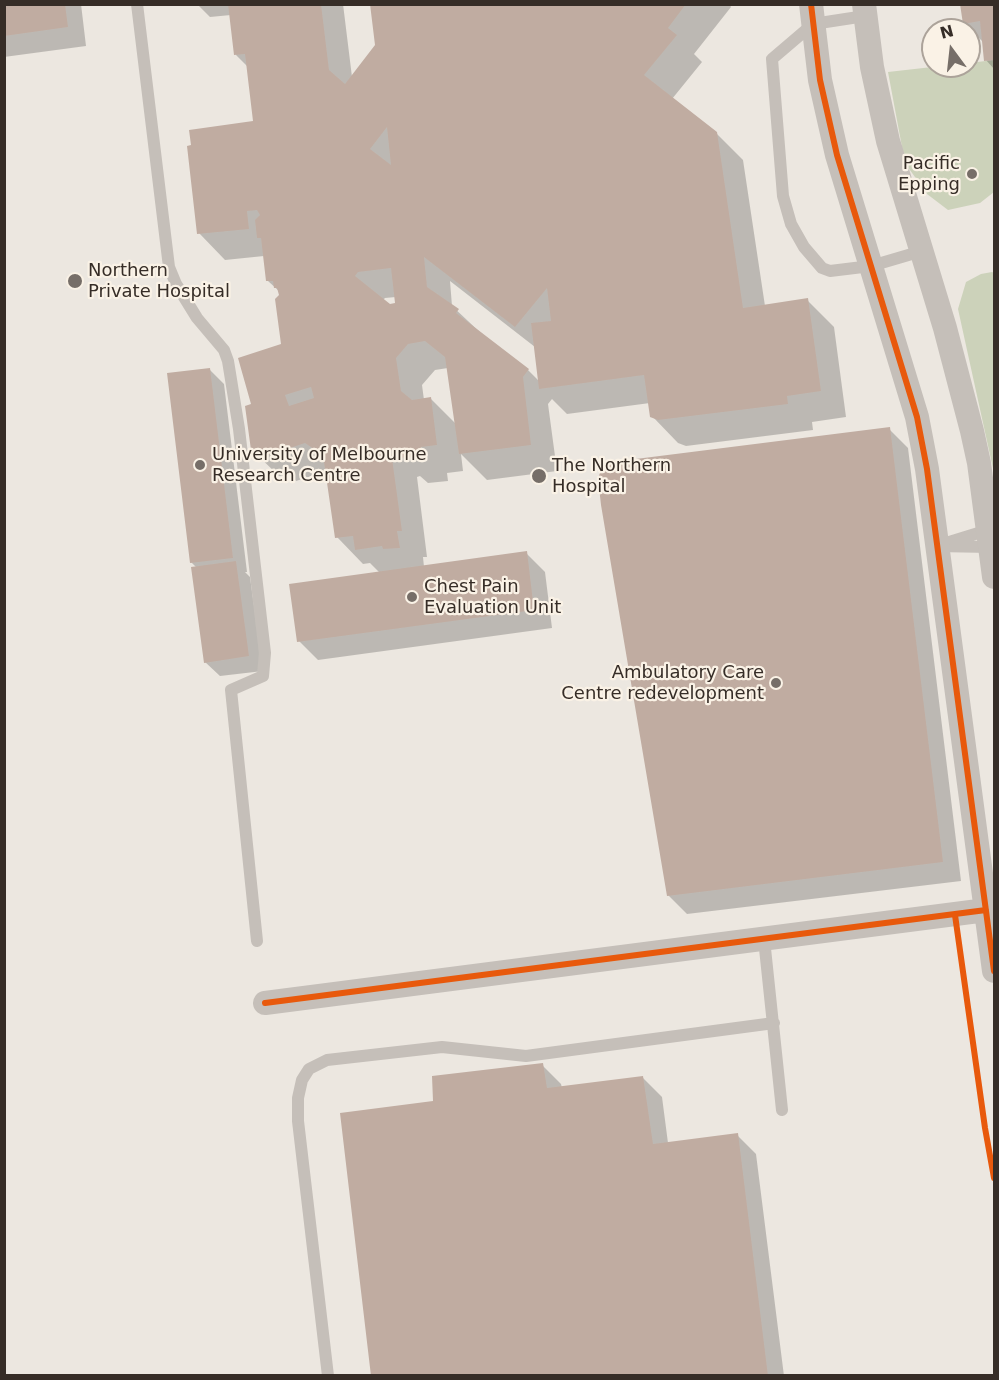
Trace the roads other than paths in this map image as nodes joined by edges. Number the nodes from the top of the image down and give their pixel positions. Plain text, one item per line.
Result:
1 (137, 4) edge
2 (864, 10) edge
3 (812, 14) edge
4 (922, 251) junction
5 (871, 266) junction
6 (989, 539) junction
7 (936, 546) junction
8 (994, 577) edge
9 (990, 909) edge
10 (764, 939) junction
11 (257, 942) dead end
12 (994, 971) edge
13 (265, 1003) dead end
14 (774, 1023) junction
15 (782, 1110) dead end
16 (328, 1376) edge

1 - 11 lane
2 - 3 lane
2 - 4 street
3 - 5 street
3 - 5 lane
4 - 5 lane
4 - 6 street
5 - 7 street
6 - 7 lane
6 - 8 street
7 - 9 street
9 - 10 street
9 - 12 street
10 - 13 street
10 - 14 lane
14 - 15 lane
14 - 16 lane

